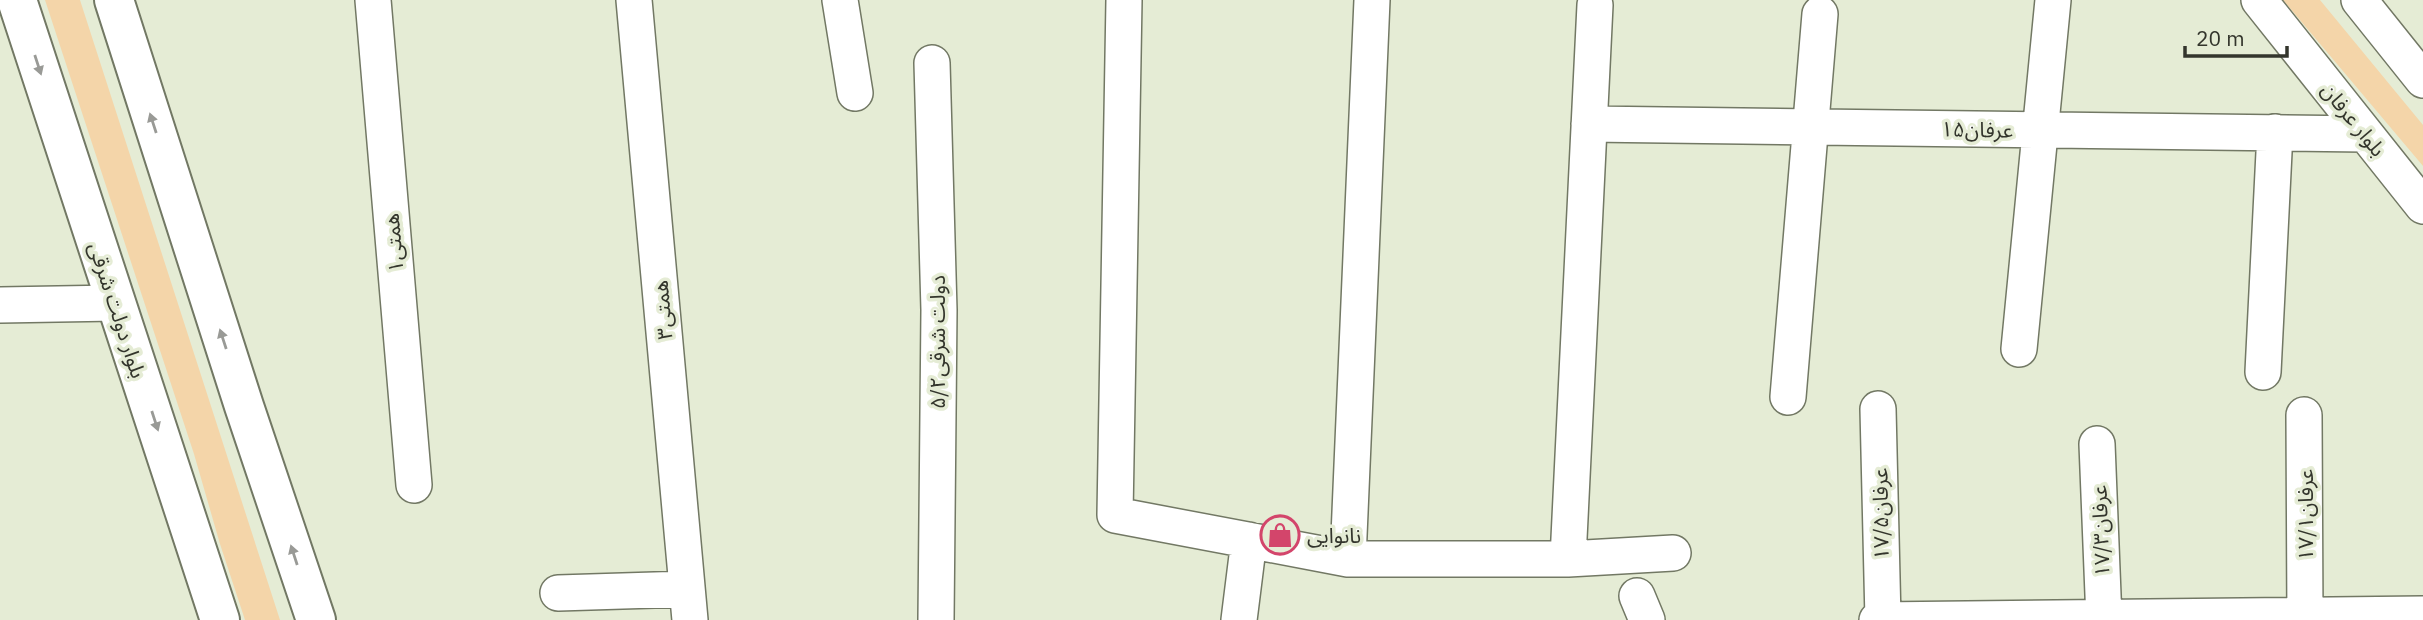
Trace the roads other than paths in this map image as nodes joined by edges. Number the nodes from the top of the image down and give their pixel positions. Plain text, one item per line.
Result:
1 (17, 0) edge
2 (114, 0) edge
3 (373, 0) edge
4 (634, 0) edge
5 (840, 0) edge
6 (1124, 0) edge
7 (1372, 0) edge
8 (2053, 0) edge
9 (2259, 0) edge
10 (2359, 0) edge
11 (1595, 5) dead end
12 (1820, 14) dead end
13 (932, 63) dead end
14 (2423, 80) edge
15 (855, 93) dead end
16 (1589, 124) junction
17 (1811, 127) junction
18 (2040, 129) junction
19 (2275, 132) junction
20 (2365, 134) junction
21 (2423, 206) edge
22 (116, 303) junction
23 (0, 305) edge
24 (2019, 349) dead end
25 (2263, 372) dead end
26 (1788, 397) dead end
27 (1878, 410) dead end
28 (2304, 415) dead end
29 (2097, 444) dead end
30 (414, 485) dead end
31 (1249, 540) junction
32 (1673, 553) dead end
33 (1348, 559) junction
34 (1568, 559) junction
35 (558, 593) dead end
36 (688, 604) edge
37 (2423, 614) edge
38 (2305, 617) edge
39 (2104, 618) edge
40 (220, 620) edge
41 (316, 620) edge
42 (936, 620) edge
43 (1239, 620) edge
44 (1881, 620) edge

1 -> 22 main road, بلوار دولت شرقی
41 -> 2 main road
3 - 30 street, ۱همتی
4 - 36 street, ۳همتی
5 - 15 street
6 - 31 street
7 - 33 street
8 - 18 street
9 - 20 street, بلوار عرفان
10 - 14 street
11 - 16 street
12 - 17 street
13 - 42 street, ۵/۲دولت شرقی
16 - 17 street, ۱۵عرفان
16 - 34 street
17 - 18 street, ۱۵عرفان
17 - 26 street
18 - 19 street, ۱۵عرفان
18 - 24 street
19 - 20 street, ۱۵عرفان
19 - 25 street
20 - 21 street, بلوار عرفان
22 - 23 street
22 -> 40 main road, بلوار دولت شرقی
27 - 44 street, ۱۷/۵عرفان
28 - 38 street, ۱۷/۱عرفان
29 - 39 street, ۱۷/۳عرفان
31 - 33 street
31 - 43 street
32 - 34 street
33 - 34 street
35 - 36 street
37 - 38 street
38 - 39 street
39 - 44 street

